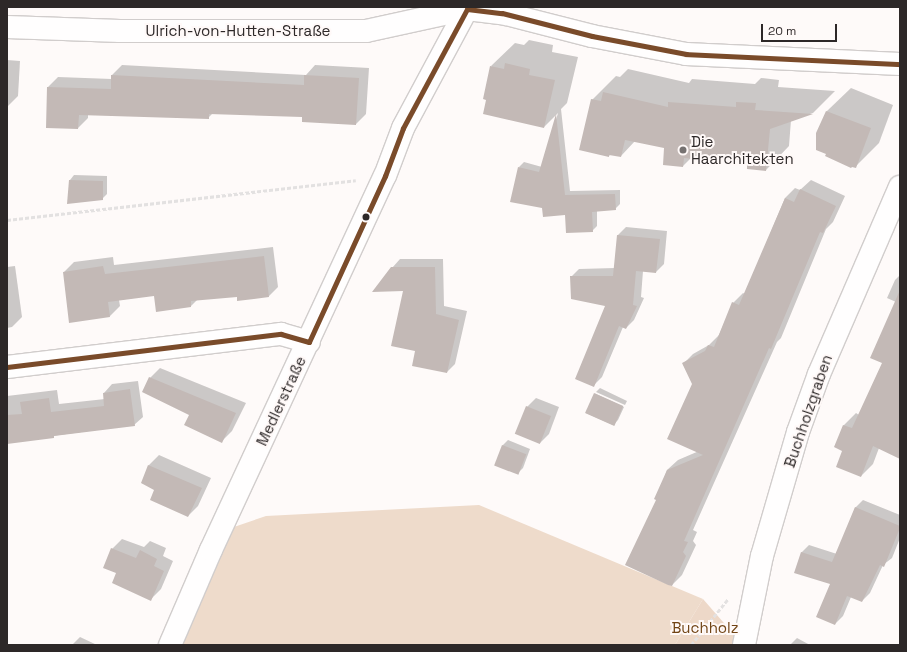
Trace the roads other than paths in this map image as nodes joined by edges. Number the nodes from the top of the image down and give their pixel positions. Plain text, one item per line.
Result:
1 (467, 8) edge
2 (7, 27) edge
3 (900, 64) edge
4 (900, 187) edge
5 (309, 342) junction
6 (7, 367) edge
7 (170, 645) edge
8 (744, 645) edge

1 - 2 street, Ulrich-von-Hutten-Straße
1 - 3 street
1 - 5 street, Medlerstraße
4 - 8 street, Buchholzgraben
5 - 6 street
5 - 7 street, Medlerstraße

